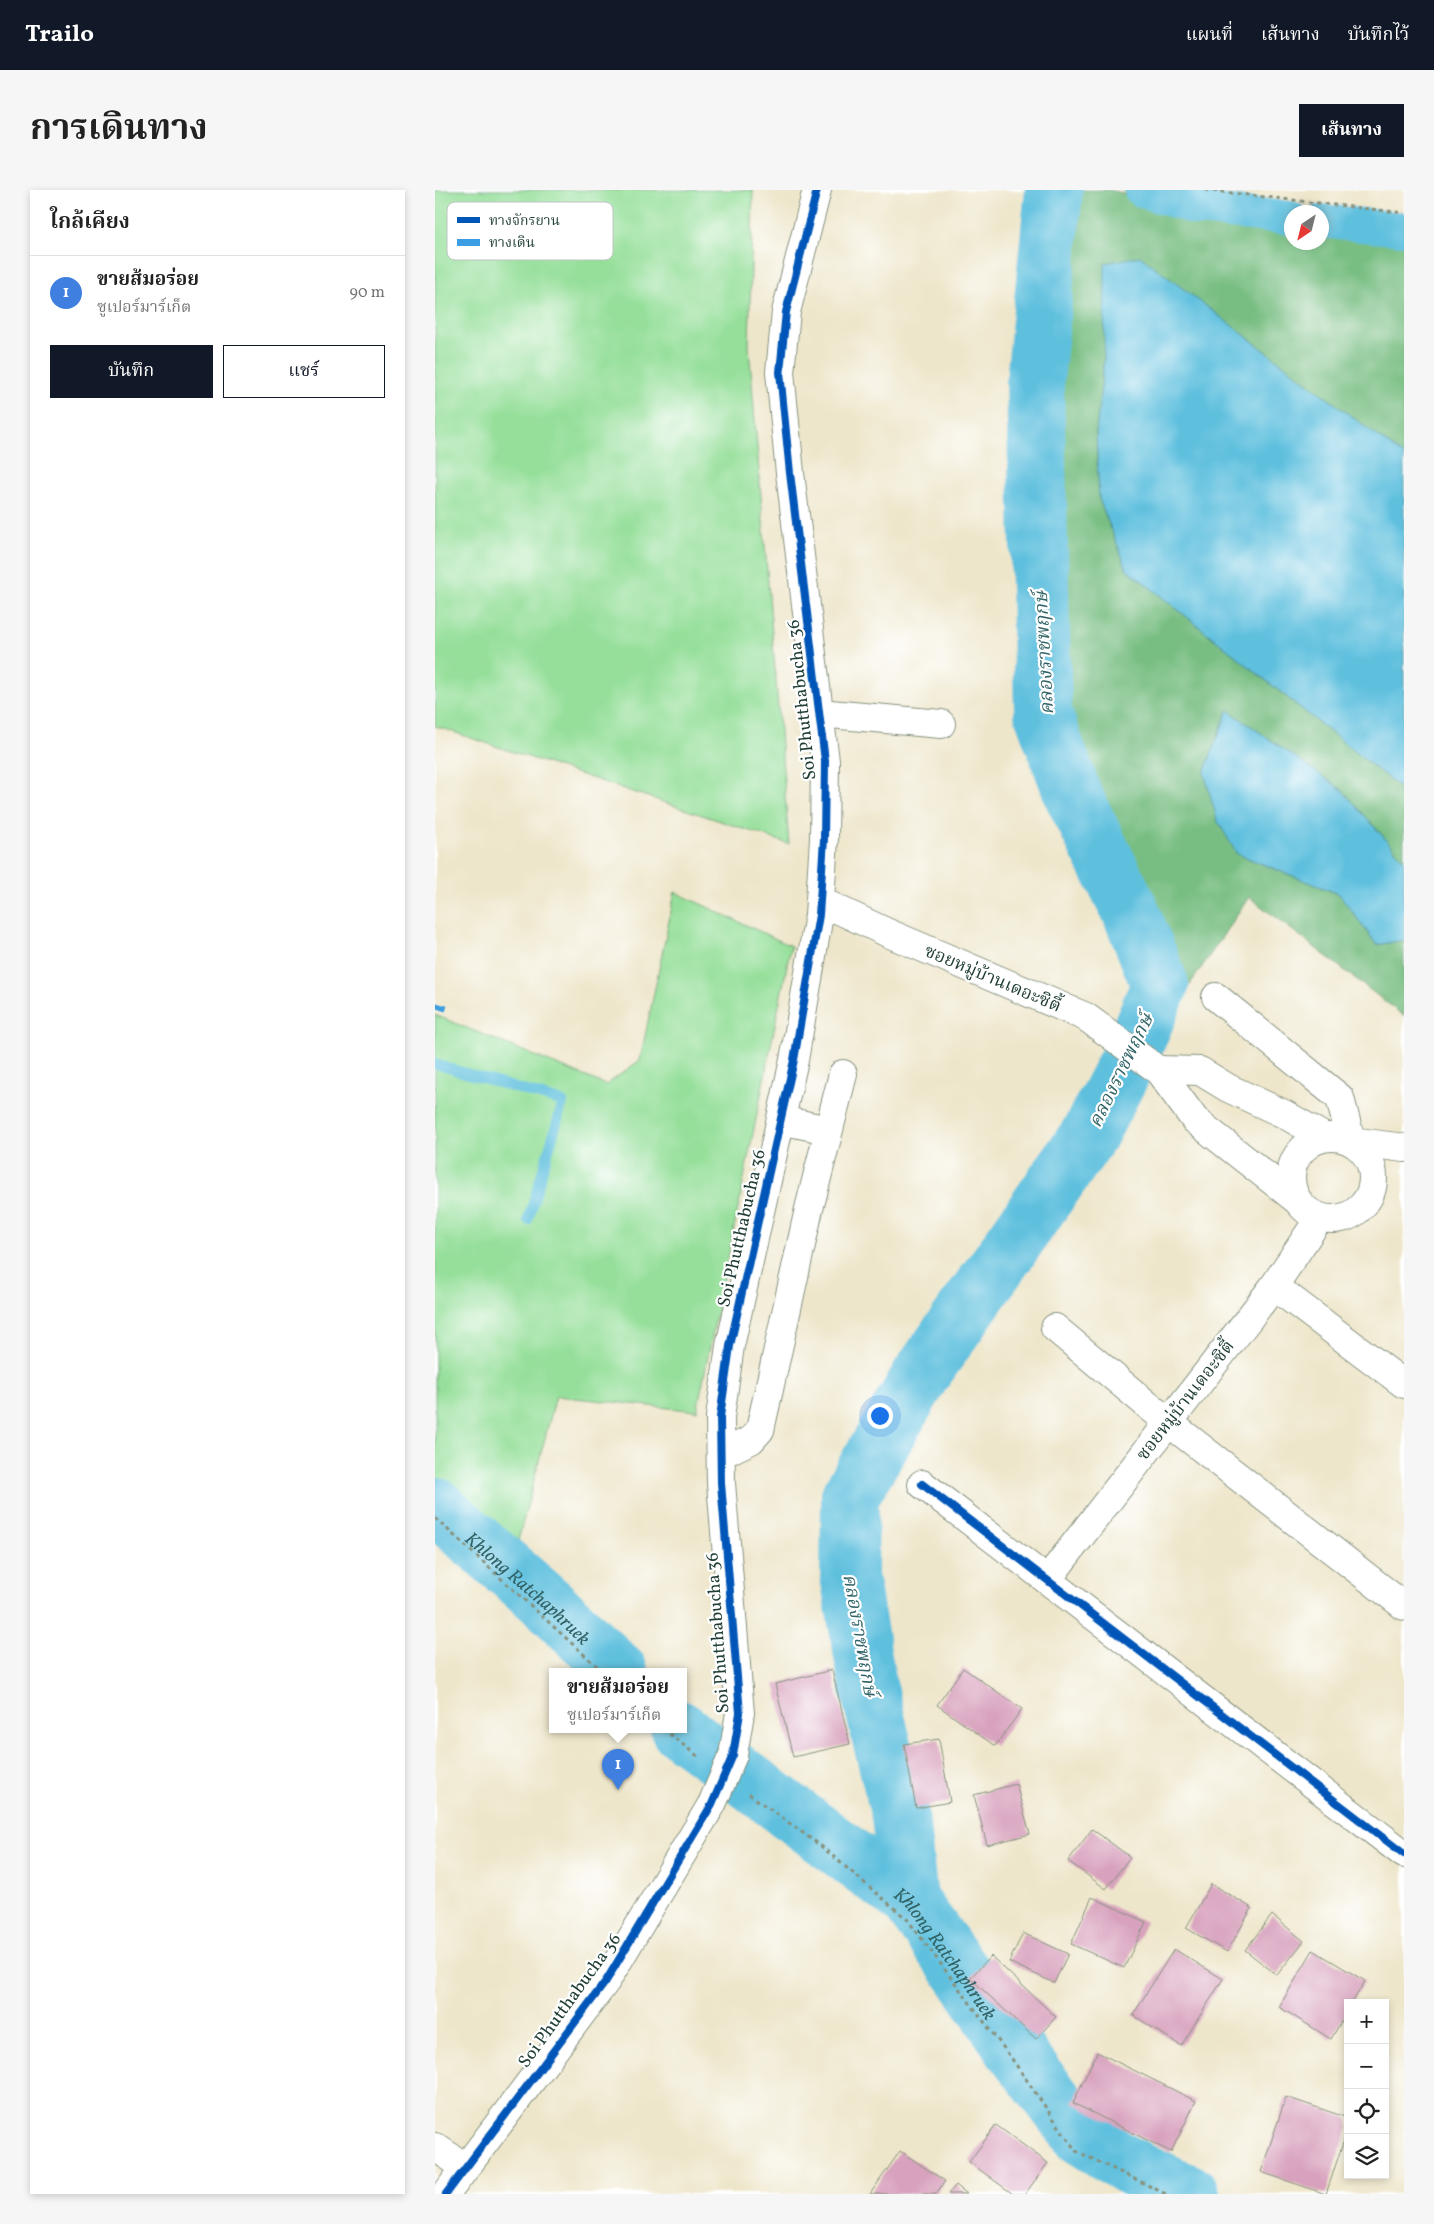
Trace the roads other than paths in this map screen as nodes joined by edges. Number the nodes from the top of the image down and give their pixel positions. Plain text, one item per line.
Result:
1 (817, 190) edge
2 (819, 713) junction
3 (941, 724) dead end
4 (820, 901) junction
5 (1216, 997) dead end
6 (1151, 1065) junction
7 (843, 1074) dead end
8 (781, 1120) junction
9 (829, 1130) junction
10 (1324, 1137) junction
11 (1351, 1141) junction
12 (1404, 1148) edge
13 (1309, 1209) junction
14 (1274, 1286) junction
15 (1055, 1328) dead end
16 (1404, 1384) edge
17 (1168, 1422) junction
18 (721, 1454) junction
19 (922, 1484) dead end
20 (1047, 1580) junction
21 (1404, 1606) edge
22 (1404, 1854) edge
23 (435, 2147) edge
24 (465, 2167) junction
25 (446, 2194) edge

1 - 2 street, Soi Phutthabucha 36
2 - 3 street
2 - 4 street, Soi Phutthabucha 36
4 - 6 street, ซอยหมู่บ้านเดอะซิตี้
4 - 8 street, Soi Phutthabucha 36
5 - 11 street
6 - 10 street
6 - 13 street, ซอยหมู่บ้านเดอะซิตี้
7 - 9 street
8 - 9 street
8 - 18 street, Soi Phutthabucha 36
9 - 18 street
10 - 11 street
10 - 13 street
11 - 12 street
11 - 13 street
13 - 14 street, ซอยหมู่บ้านเดอะซิตี้
14 - 16 street
14 - 17 street, ซอยหมู่บ้านเดอะซิตี้
15 - 17 street
17 - 20 street, ซอยหมู่บ้านเดอะซิตี้
17 - 21 street
18 - 24 street, Soi Phutthabucha 36, bridge
19 - 20 street
20 - 22 street
23 - 24 street
24 - 25 street, Soi Phutthabucha 36

